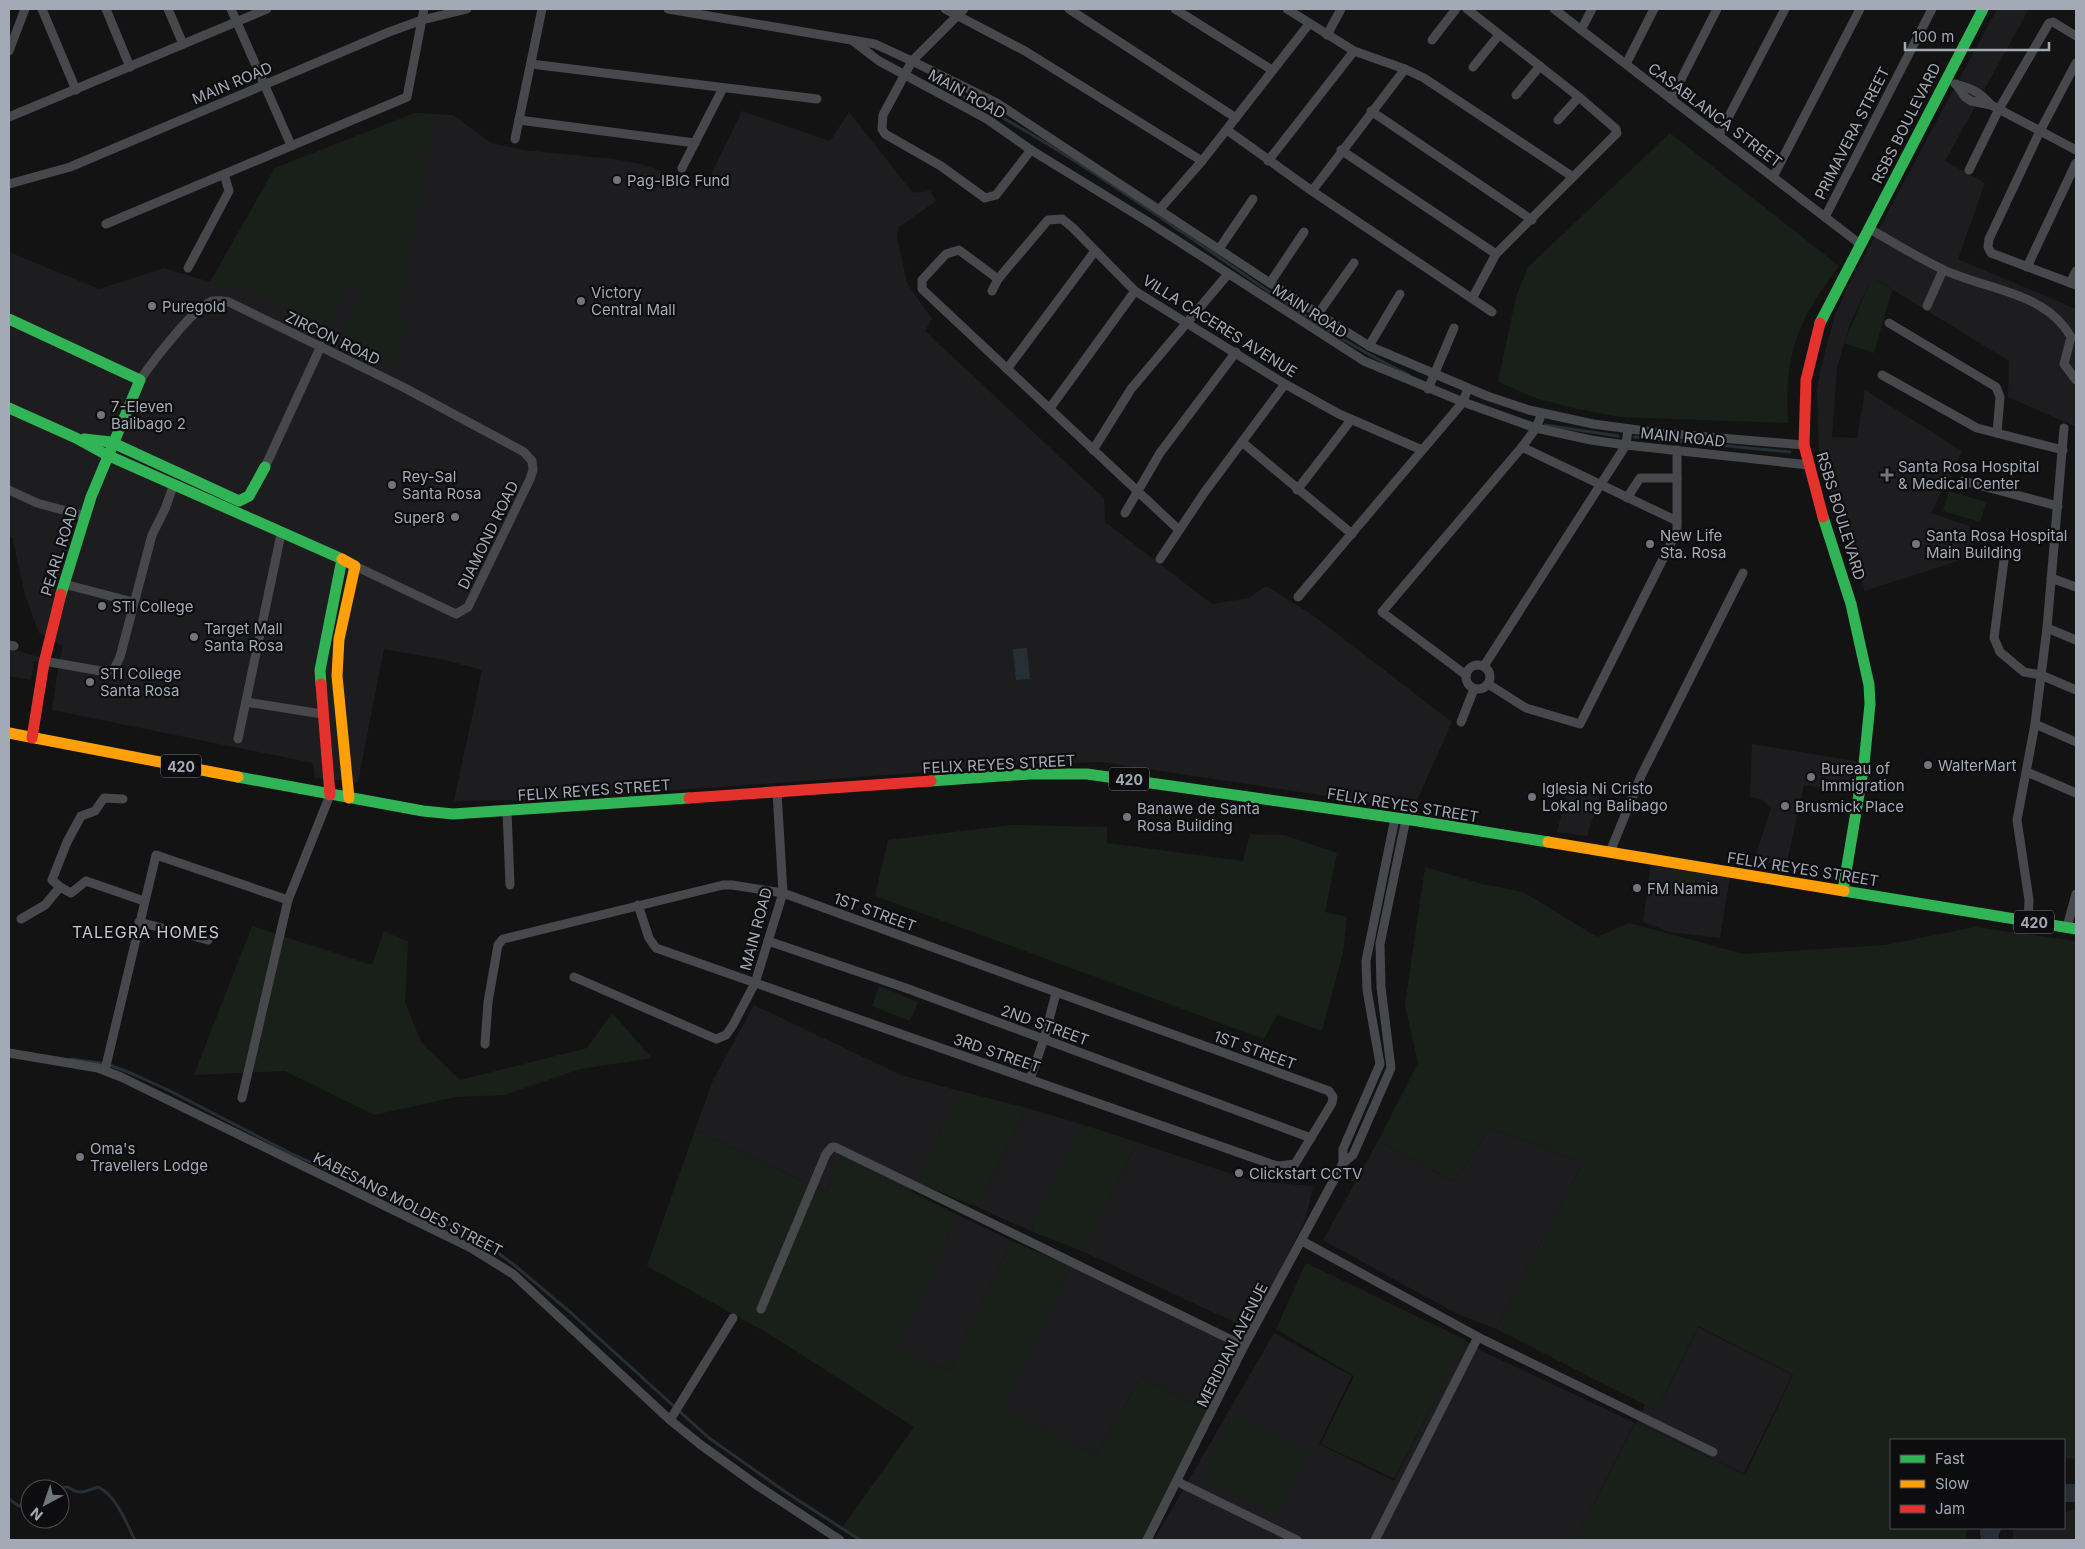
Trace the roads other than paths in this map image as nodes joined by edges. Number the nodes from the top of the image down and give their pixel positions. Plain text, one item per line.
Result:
1 (25, 9) edge
2 (42, 9) edge
3 (106, 9) edge
4 (168, 9) edge
5 (232, 9) edge
6 (267, 9) edge
7 (424, 9) edge
8 (467, 9) edge
9 (542, 9) edge
10 (668, 9) edge
11 (945, 9) edge
12 (1069, 9) edge
13 (1175, 9) edge
14 (1287, 9) edge
15 (1341, 9) edge
16 (1456, 9) edge
17 (1467, 9) edge
18 (1554, 9) edge
19 (1592, 9) edge
20 (1654, 9) edge
21 (1717, 9) edge
22 (1785, 9) edge
23 (1860, 9) edge
24 (1932, 9) edge
25 (1983, 9) edge
26 (961, 12) edge
27 (422, 20) junction
28 (237, 21) junction
29 (1309, 24) junction
30 (1581, 30) junction
31 (1500, 34) junction
32 (1327, 35) junction
33 (2076, 36) edge
34 (851, 39) junction
35 (1432, 40) dead end
36 (183, 44) junction
37 (9, 51) edge
38 (1354, 51) junction
39 (912, 61) junction
40 (2076, 63) edge
41 (530, 64) junction
42 (1626, 64) junction
43 (130, 66) junction
44 (1540, 66) junction
45 (1473, 67) dead end
46 (1405, 68) junction
47 (1272, 70) junction
48 (904, 76) junction
49 (1951, 82) junction
50 (263, 84) junction
51 (723, 88) junction
52 (76, 90) junction
53 (1516, 95) dead end
54 (1578, 97) junction
55 (817, 99) dead end
56 (1671, 99) junction
57 (1995, 107) junction
58 (1371, 111) junction
59 (9, 118) edge
60 (1236, 118) junction
61 (519, 120) junction
62 (1558, 120) dead end
63 (1227, 130) junction
64 (2040, 131) junction
65 (1719, 135) junction
66 (515, 139) dead end
67 (695, 143) junction
68 (291, 145) junction
69 (1031, 150) junction
70 (1341, 150) junction
71 (2076, 150) edge
72 (1202, 161) junction
73 (1268, 161) junction
74 (2076, 163) edge
75 (682, 168) dead end
76 (1969, 170) dead end
77 (224, 174) junction
78 (1573, 177) junction
79 (1773, 177) junction
80 (9, 184) edge
81 (1312, 190) junction
82 (1253, 199) dead end
83 (1159, 210) junction
84 (1825, 217) junction
85 (1532, 220) junction
86 (106, 224) dead end
87 (1868, 228) junction
88 (1304, 232) dead end
89 (1860, 244) junction
90 (1219, 249) junction
91 (1095, 252) junction
92 (1496, 254) junction
93 (1354, 263) dead end
94 (2027, 267) junction
95 (188, 268) dead end
96 (1943, 270) junction
97 (2076, 271) edge
98 (1228, 274) junction
99 (998, 280) junction
100 (1270, 283) junction
101 (2073, 284) edge
102 (992, 290) dead end
103 (1135, 290) junction
104 (1400, 294) dead end
105 (1473, 297) junction
106 (1927, 306) dead end
107 (1492, 312) dead end
108 (1318, 314) junction
109 (9, 319) edge
110 (1187, 321) junction
111 (1889, 323) dead end
112 (1454, 328) dead end
113 (2073, 338) edge
114 (321, 346) junction
115 (1369, 346) junction
116 (1236, 352) junction
117 (1007, 369) junction
118 (1434, 374) junction
119 (1882, 375) dead end
120 (140, 380) junction
121 (2076, 380) edge
122 (1285, 384) junction
123 (1428, 388) junction
124 (1468, 388) junction
125 (1463, 402) junction
126 (9, 408) edge
127 (1050, 408) junction
128 (1542, 413) junction
129 (1351, 420) junction
130 (1536, 428) junction
131 (2064, 428) dead end
132 (1628, 429) junction
133 (1998, 434) junction
134 (76, 438) junction
135 (112, 442) junction
136 (1242, 442) junction
137 (1626, 445) junction
138 (1804, 445) junction
139 (1522, 447) junction
140 (1093, 450) junction
141 (1422, 450) junction
142 (1677, 450) junction
143 (2063, 450) junction
144 (107, 455) junction
145 (532, 461) joint
146 (1809, 465) junction
147 (265, 467) junction
148 (1677, 478) junction
149 (1963, 481) dead end
150 (174, 484) junction
151 (1601, 485) junction
152 (9, 490) edge
153 (1138, 490) junction
154 (1297, 490) junction
155 (1627, 498) junction
156 (2058, 506) junction
157 (1125, 513) dead end
158 (85, 516) junction
159 (1677, 522) junction
160 (263, 525) junction
161 (1179, 530) junction
162 (281, 534) junction
163 (1352, 534) junction
164 (342, 559) junction
165 (1160, 559) dead end
166 (2004, 560) dead end
167 (355, 566) junction
168 (1743, 573) dead end
169 (2051, 578) junction
170 (64, 584) junction
171 (2076, 587) edge
172 (1298, 597) dead end
173 (133, 602) junction
174 (2047, 628) junction
175 (2076, 640) edge
176 (44, 661) junction
177 (1484, 666) junction
178 (2041, 674) junction
179 (1466, 675) junction
180 (1488, 684) junction
181 (1474, 688) junction
182 (2076, 690) edge
183 (246, 702) junction
184 (316, 714) junction
185 (1461, 722) dead end
186 (2035, 724) junction
187 (9, 733) edge
188 (32, 738) junction
189 (238, 739) dead end
190 (2076, 742) edge
191 (2027, 772) junction
192 (777, 792) junction
193 (2076, 793) edge
194 (330, 795) junction
195 (349, 798) junction
196 (123, 799) dead end
197 (507, 811) junction
198 (1400, 819) junction
199 (1610, 852) junction
200 (510, 885) dead end
201 (60, 887) junction
202 (1843, 890) junction
203 (783, 894) junction
204 (2076, 894) edge
205 (288, 900) junction
206 (144, 901) junction
207 (638, 905) junction
208 (22, 919) dead end
209 (2028, 921) junction
210 (139, 922) junction
211 (2071, 928) edge
212 (208, 940) dead end
213 (768, 941) junction
214 (574, 977) dead end
215 (755, 983) junction
216 (1056, 993) junction
217 (1044, 1039) junction
218 (485, 1044) dead end
219 (9, 1053) edge
220 (106, 1066) junction
221 (1030, 1079) junction
222 (1329, 1091) joint
223 (242, 1098) dead end
224 (1311, 1138) junction
225 (1343, 1163) junction
226 (1302, 1242) junction
227 (761, 1308) dead end
228 (733, 1318) dead end
229 (1478, 1337) junction
230 (1244, 1346) junction
231 (674, 1414) junction
232 (1713, 1452) dead end
233 (1178, 1482) junction
234 (840, 1540) edge
235 (1147, 1540) edge
236 (1298, 1540) edge
237 (1375, 1540) edge

1 - 37 street
2 - 52 street
3 - 43 street
4 - 36 street
5 - 28 street
6 - 28 street
7 - 27 street
8 - 27 street, MAIN ROAD
9 - 41 street
10 - 34 street, MAIN ROAD
11 - 26 street
12 - 60 street
13 - 47 street
14 - 29 street
15 - 32 street
16 - 35 street
17 - 31 street
18 - 30 street, CASABLANCA STREET
19 - 30 street
20 - 42 street
21 - 56 street
22 - 65 street
23 - 79 street
24 - 84 street, PRIMAVERA STREET
25 - 49 street, RSBS BOULEVARD
26 - 39 street
26 - 72 street
27 - 50 street, MAIN ROAD
27 - 68 street
28 - 36 street
28 - 50 street
29 - 32 street
29 - 47 street
30 - 42 street, CASABLANCA STREET
31 - 44 street
31 - 45 street
32 - 38 street
33 - 57 street
34 - 39 street, MAIN ROAD
34 - 48 street, MAIN ROAD
36 - 43 street
38 - 46 street
38 - 73 street
39 - 48 street
39 - 83 street, MAIN ROAD
40 - 64 street
41 - 51 street
41 - 61 street
42 - 56 street, CASABLANCA STREET
43 - 52 street
44 - 53 street
44 - 54 street
46 - 58 street
46 - 78 street
47 - 60 street
48 - 69 street, MAIN ROAD
48 - 69 street
49 - 57 street
49 - 87 street, RSBS BOULEVARD
50 - 68 street
50 - 80 street, MAIN ROAD
51 - 55 street
51 - 67 street
52 - 59 street
54 - 62 street
54 - 78 street
56 - 65 street, CASABLANCA STREET
57 - 64 street
57 - 76 street
58 - 70 street
58 - 85 street
60 - 63 street
61 - 66 street
61 - 67 street
63 - 72 street
63 - 73 street
64 - 71 street
64 - 94 street
65 - 79 street, CASABLANCA STREET
67 - 75 street
68 - 77 street
69 - 98 street, MAIN ROAD
70 - 81 street
70 - 92 street
72 - 83 street
73 - 81 street
74 - 94 street
77 - 86 street
77 - 95 street
78 - 85 street
79 - 84 street, CASABLANCA STREET
81 - 105 street
82 - 90 street
83 - 90 street, MAIN ROAD
84 - 89 street, CASABLANCA STREET
85 - 92 street
87 - 89 street, RSBS BOULEVARD
87 - 96 street
88 - 100 street
89 - 138 street, RSBS BOULEVARD
90 - 100 street, MAIN ROAD
91 - 99 street, VILLA CACERES AVENUE
91 - 103 street, VILLA CACERES AVENUE
91 - 117 street
92 - 105 street
93 - 108 street
94 - 101 street
96 - 106 street
96 - 113 street
97 - 101 street
98 - 110 street
98 - 123 street, MAIN ROAD
99 - 102 street, VILLA CACERES AVENUE
99 - 117 street
100 - 108 street, MAIN ROAD
103 - 110 street, VILLA CACERES AVENUE
103 - 127 street
104 - 115 street
105 - 107 street
108 - 115 street, MAIN ROAD
109 - 120 street
110 - 116 street, VILLA CACERES AVENUE
110 - 140 street
111 - 133 street
112 - 118 street
113 - 121 street
114 - 120 street, ZIRCON ROAD
114 - 145 street, ZIRCON ROAD
114 - 147 street
115 - 118 street, MAIN ROAD
116 - 122 street, VILLA CACERES AVENUE
116 - 153 street
117 - 127 street
118 - 123 street
118 - 124 street, MAIN ROAD
119 - 133 street
120 - 135 street, PEARL ROAD
122 - 129 street, VILLA CACERES AVENUE
122 - 136 street
123 - 125 street, MAIN ROAD
124 - 125 street
124 - 128 street, MAIN ROAD
125 - 130 street, MAIN ROAD
125 - 141 street
126 - 134 street
127 - 140 street
128 - 130 street
128 - 132 street, MAIN ROAD
129 - 141 street, VILLA CACERES AVENUE
129 - 154 street
130 - 137 street, MAIN ROAD
130 - 139 street
131 - 143 street
132 - 137 street
132 - 138 street, MAIN ROAD
133 - 143 street
134 - 135 street
134 - 144 street
135 - 144 street, PEARL ROAD
135 - 147 street
136 - 154 street
136 - 161 street
137 - 142 street, MAIN ROAD
137 - 151 street
138 - 146 street, RSBS BOULEVARD
139 - 151 street
139 - 179 street
140 - 153 street
141 - 163 street
142 - 146 street, MAIN ROAD
142 - 148 street
143 - 156 street
144 - 150 street
144 - 158 street, PEARL ROAD
145 - 167 street, DIAMOND ROAD
146 - 202 street, RSBS BOULEVARD
147 - 160 street
148 - 155 street
148 - 159 street
149 - 156 street
150 - 160 street
150 - 173 street
151 - 155 street
151 - 177 street
152 - 158 street
153 - 157 street
153 - 161 street
154 - 163 street
155 - 159 street
156 - 169 street
158 - 170 street, PEARL ROAD
159 - 180 street
160 - 162 street
161 - 165 street
162 - 164 street
162 - 183 street
163 - 172 street
164 - 167 street
164 - 184 street
166 - 178 street
167 - 195 street
168 - 199 street
169 - 171 street
169 - 174 street
170 - 173 street
170 - 176 street, PEARL ROAD
173 - 176 street
174 - 175 street
174 - 178 street
176 - 188 street, PEARL ROAD
177 - 179 street
177 - 180 street
178 - 182 street
178 - 186 street
179 - 181 street
180 - 181 street
181 - 185 street
183 - 184 street
183 - 189 street
184 - 194 street
186 - 190 street
186 - 191 street
187 - 188 street, FELIX REYES STREET / 420
188 - 194 street, FELIX REYES STREET / 420
191 - 193 street
191 - 209 street
192 - 197 street, FELIX REYES STREET / 420
192 - 198 street, FELIX REYES STREET / 420
192 - 203 street, MAIN ROAD
194 - 195 street, FELIX REYES STREET / 420
194 - 205 street
195 - 197 street, FELIX REYES STREET / 420
196 - 201 street
197 - 200 street
198 - 199 street, FELIX REYES STREET / 420
198 - 225 street, MERIDIAN AVENUE
198 - 225 street, MERIDIAN AVENUE
199 - 202 street, FELIX REYES STREET / 420
201 - 206 street
201 - 208 street
202 - 209 street, FELIX REYES STREET / 420
203 - 207 street, 1ST STREET
203 - 213 street, MAIN ROAD
203 - 216 street, 1ST STREET
204 - 211 street
205 - 206 street
205 - 223 street
206 - 210 street
207 - 215 street, 3RD STREET
207 - 218 street, 1ST STREET
209 - 211 street, FELIX REYES STREET / 420
210 - 212 street
210 - 220 street
213 - 215 street, MAIN ROAD
213 - 217 street, 2ND STREET
214 - 215 street, MAIN ROAD
215 - 221 street, 3RD STREET
216 - 217 street
216 - 222 street, 1ST STREET
217 - 221 street
217 - 224 street, 2ND STREET
219 - 220 street, KABESANG MOLDES STREET
220 - 231 street, KABESANG MOLDES STREET
221 - 224 street, 3RD STREET
222 - 224 street, 3RD STREET
225 - 226 street, MERIDIAN AVENUE
226 - 229 street
226 - 230 street, MERIDIAN AVENUE
227 - 230 street
228 - 231 street
229 - 232 street
229 - 237 street
230 - 233 street, MERIDIAN AVENUE
231 - 234 street, KABESANG MOLDES STREET
233 - 235 street, MERIDIAN AVENUE
233 - 236 street

